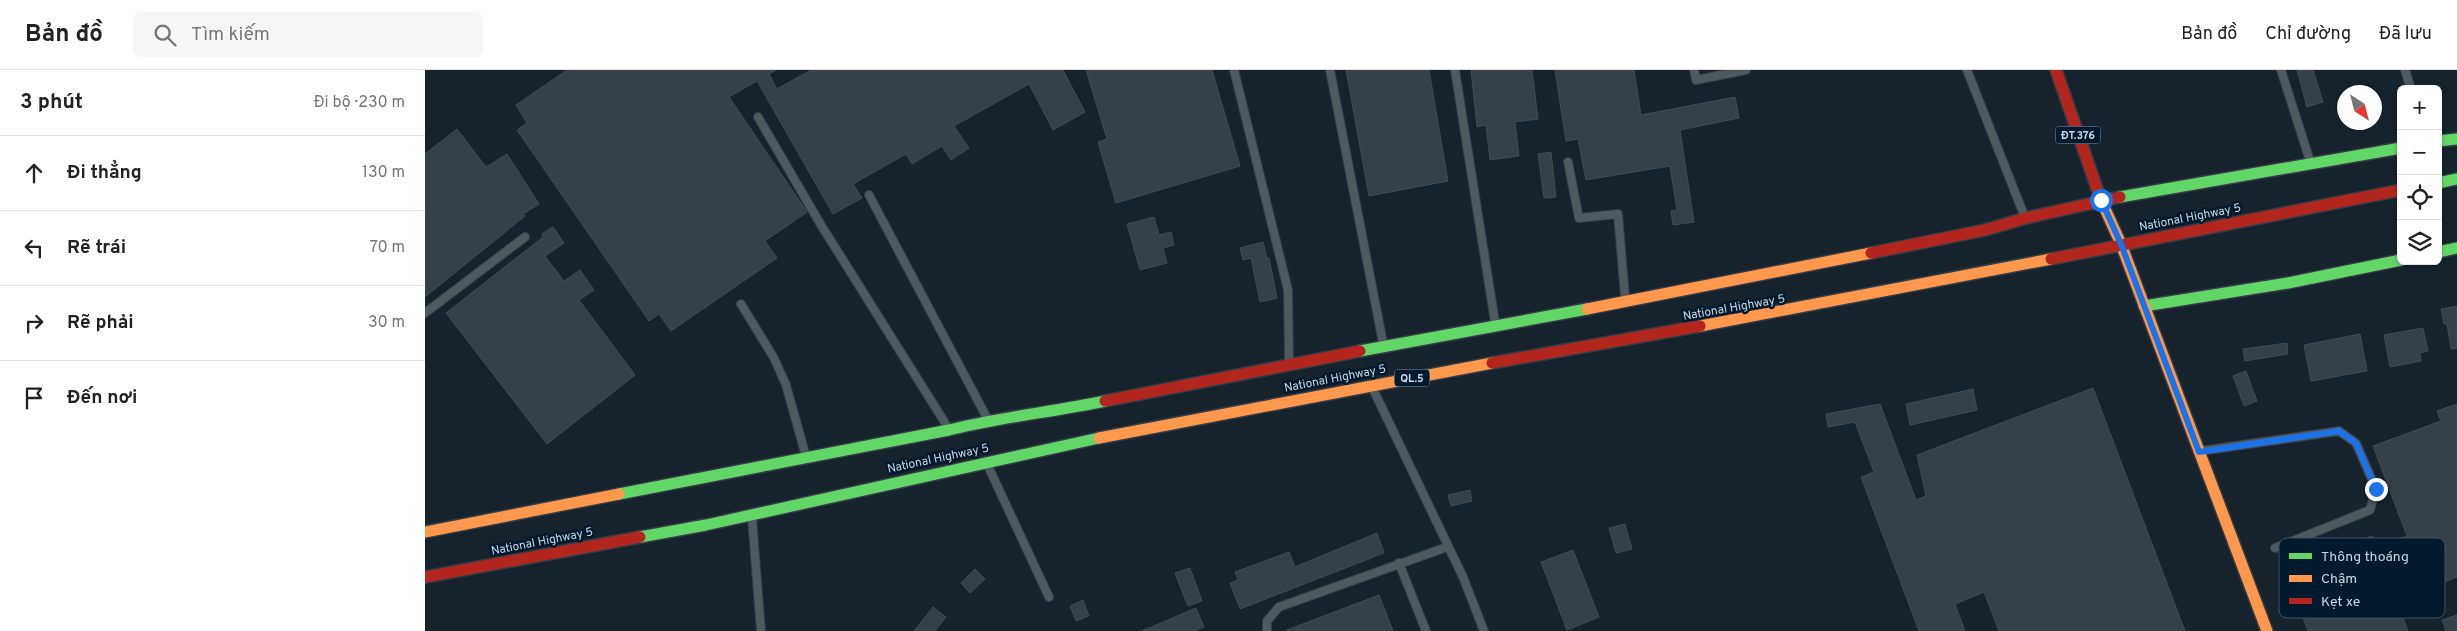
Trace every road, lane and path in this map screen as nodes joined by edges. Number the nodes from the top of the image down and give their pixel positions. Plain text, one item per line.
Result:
1 (1234, 70) edge
2 (1330, 70) edge
3 (1455, 70) edge
4 (1694, 70) edge
5 (1746, 70) edge
6 (1967, 70) edge
7 (2056, 70) edge
8 (2281, 70) edge
9 (2405, 70) edge
10 (2410, 85) edge
11 (758, 117) dead end
12 (2457, 139) edge
13 (2442, 141) edge
14 (2397, 149) edge
15 (1568, 162) dead end
16 (2311, 164) junction
17 (2457, 179) edge
18 (2442, 182) edge
19 (2397, 191) edge
20 (869, 195) dead end
21 (2101, 200) junction
22 (2025, 218) junction
23 (525, 236) dead end
24 (2121, 244) junction
25 (2457, 248) edge
26 (2442, 251) edge
27 (2397, 261) edge
28 (1626, 301) junction
29 (741, 304) dead end
30 (2144, 306) junction
31 (425, 313) edge
32 (1496, 327) junction
33 (1383, 346) junction
34 (1289, 363) junction
35 (1371, 385) junction
36 (988, 420) junction
37 (949, 430) junction
38 (2199, 452) junction
39 (806, 457) junction
40 (986, 462) junction
41 (752, 514) junction
42 (425, 532) edge
43 (2300, 538) edge
44 (2279, 546) edge
45 (1447, 547) junction
46 (2275, 548) dead end
47 (1399, 563) junction
48 (425, 577) edge
49 (1049, 597) dead end
50 (761, 631) edge
51 (1267, 631) edge
52 (1425, 631) edge
53 (1484, 631) edge
54 (2267, 631) edge

1 - 34 lane
2 - 33 lane
3 - 32 lane
4 - 5 lane
6 - 22 lane
7 - 21 main road, ĐT.376
8 - 16 lane
9 - 10 lane
11 - 37 lane
12 - 13 main road
14 - 16 main road, National Highway 5
15 - 28 lane
16 - 21 main road, National Highway 5
17 - 18 main road
19 - 24 main road, National Highway 5 / QL.5
20 - 36 lane
21 - 22 main road, National Highway 5
21 - 24 main road
22 - 28 main road, National Highway 5
23 - 31 lane
24 - 30 main road
24 - 35 main road, National Highway 5 / QL.5
25 - 26 main road
27 - 30 main road
28 - 32 main road, National Highway 5
29 - 39 lane
30 - 38 main road
32 - 33 main road, National Highway 5
33 - 34 main road, National Highway 5
34 - 36 main road, National Highway 5
35 - 40 main road, National Highway 5 / QL.5
35 - 45 lane
36 - 37 main road, National Highway 5
37 - 39 main road, National Highway 5
38 - 43 lane
38 - 54 main road
39 - 42 main road, National Highway 5
40 - 41 main road, National Highway 5 / QL.5
40 - 49 lane
41 - 48 main road, National Highway 5 / QL.5
41 - 50 lane
44 - 46 lane
45 - 47 lane
45 - 53 lane
47 - 51 lane
47 - 52 lane

